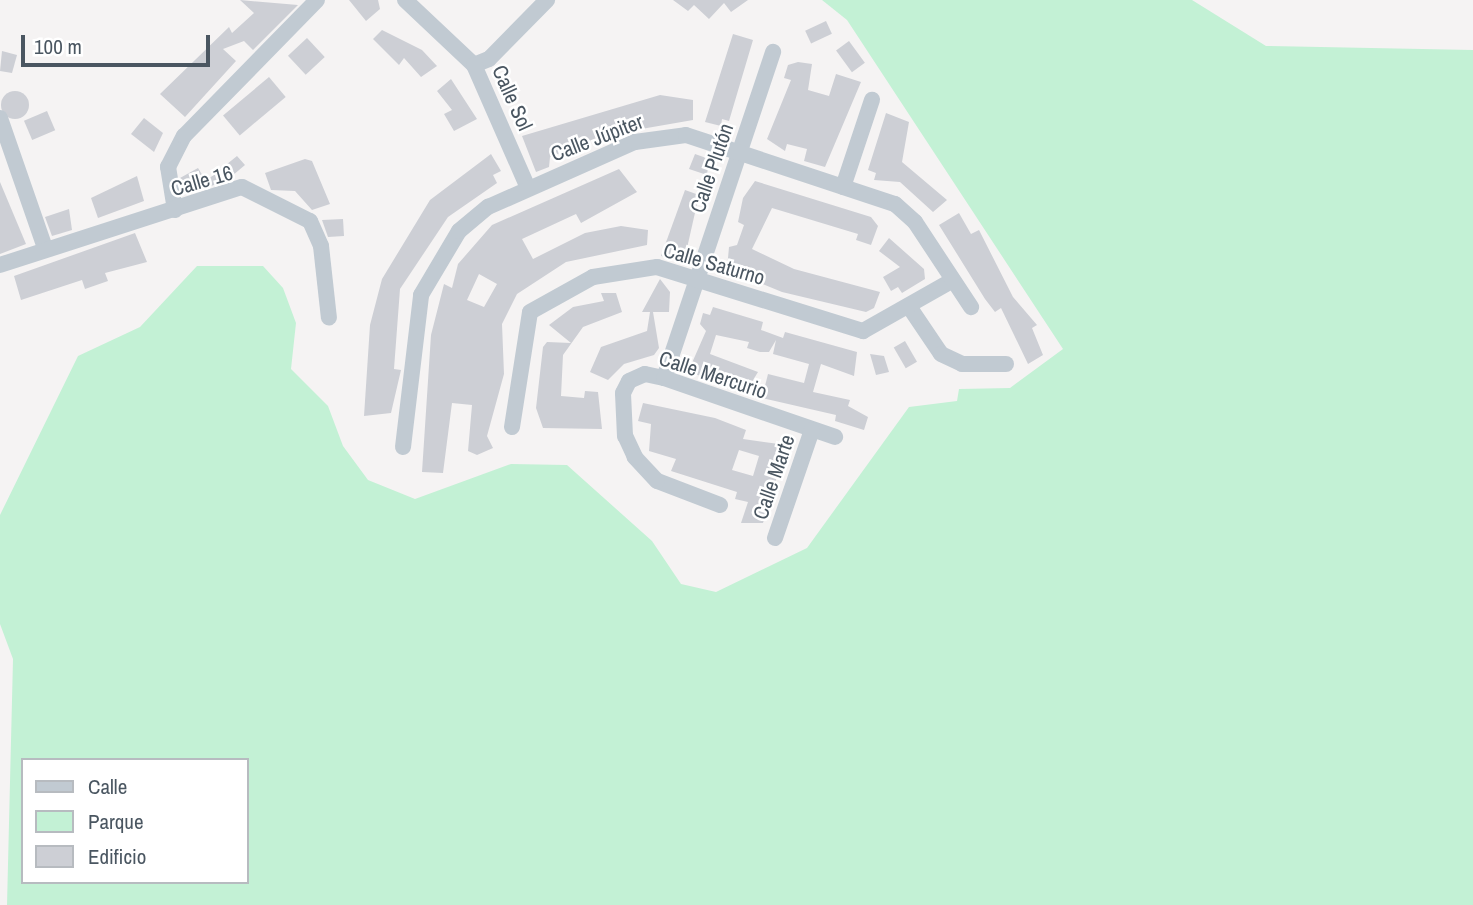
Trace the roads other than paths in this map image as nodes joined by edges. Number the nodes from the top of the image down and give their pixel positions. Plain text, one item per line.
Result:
1 (317, 0) edge
2 (405, 0) edge
3 (547, 0) edge
4 (773, 52) dead end
5 (474, 65) junction
6 (872, 100) dead end
7 (0, 118) edge
8 (739, 153) junction
9 (843, 187) junction
10 (528, 188) junction
11 (174, 210) junction
12 (45, 248) junction
13 (0, 265) edge
14 (697, 277) junction
15 (953, 280) junction
16 (971, 307) dead end
17 (910, 308) junction
18 (329, 318) dead end
19 (1006, 364) dead end
20 (664, 378) junction
21 (512, 427) dead end
22 (812, 430) junction
23 (835, 438) dead end
24 (403, 447) dead end
25 (720, 505) dead end
26 (775, 538) dead end

1 - 11 street
2 - 5 street
3 - 5 street
4 - 8 street, Calle Plutón
5 - 10 street, Calle Sol
6 - 9 street
7 - 12 street
8 - 9 street, Calle Júpiter
8 - 10 street, Calle Júpiter
8 - 14 street, Calle Plutón
9 - 15 street, Calle Júpiter
10 - 24 street, Calle Júpiter
11 - 12 street, Calle 16
11 - 18 street, Calle 16
12 - 13 street, Calle 16
14 - 17 street, Calle Saturno
14 - 20 street, Calle Plutón
14 - 21 street, Calle Saturno
15 - 16 street, Calle Júpiter
15 - 17 street, Calle Saturno
17 - 19 street
20 - 22 street, Calle Mercurio
20 - 25 street, Calle Mercurio
22 - 23 street, Calle Mercurio
22 - 26 street, Calle Marte

